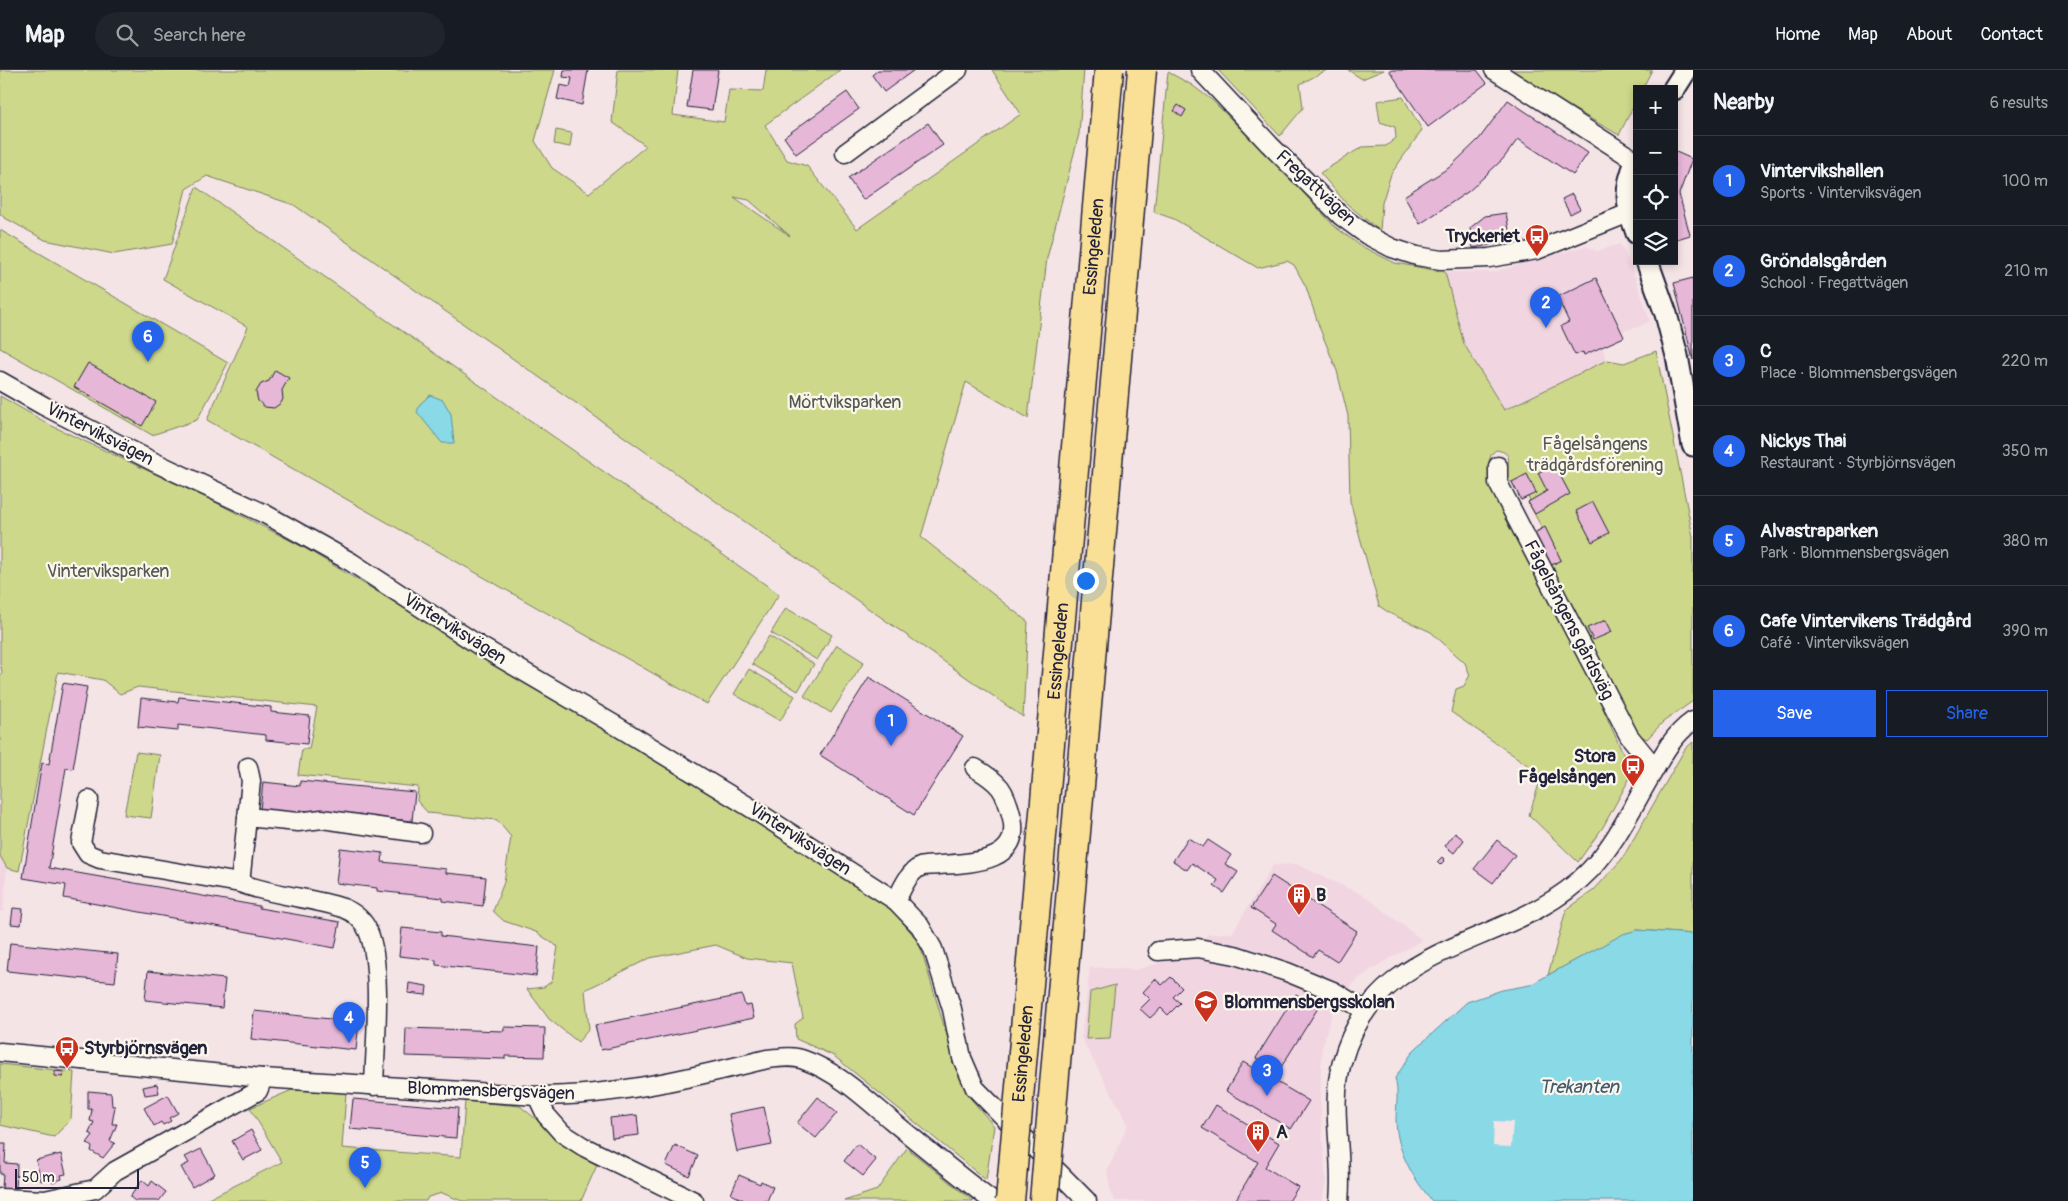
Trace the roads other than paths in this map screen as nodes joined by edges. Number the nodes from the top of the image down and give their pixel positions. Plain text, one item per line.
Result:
1 (958, 70) edge
2 (1109, 70) edge
3 (1142, 70) edge
4 (1200, 70) edge
5 (1494, 70) edge
6 (845, 153) dead end
7 (1633, 158) edge
8 (1633, 171) edge
9 (1629, 213) junction
10 (1633, 223) edge
11 (1648, 265) edge
12 (0, 381) edge
13 (1693, 445) edge
14 (1498, 466) dead end
15 (1693, 721) edge
16 (248, 768) dead end
17 (975, 768) dead end
18 (1655, 768) junction
19 (89, 800) dead end
20 (247, 817) junction
21 (421, 833) dead end
22 (240, 883) junction
23 (896, 901) junction
24 (1158, 951) dead end
25 (1364, 1010) junction
26 (0, 1052) edge
27 (263, 1078) junction
28 (374, 1086) junction
29 (537, 1096) junction
30 (98, 1195) edge
31 (0, 1198) edge
32 (694, 1201) edge
33 (992, 1201) edge
34 (1010, 1201) edge
35 (1044, 1201) edge
36 (1087, 1201) edge
37 (1339, 1201) edge

1 - 6 street
2 - 34 highway, Essingeleden, bridge
3 - 35 highway, Essingeleden, bridge
4 - 9 street, Fregattvägen
5 - 7 street
8 - 9 street
9 - 10 street
11 - 13 street
12 - 23 street, Vinterviksvägen
14 - 18 street, Fågelsångens gårdsväg
15 - 18 street
16 - 20 street
17 - 23 street
18 - 25 street
19 - 22 street
20 - 21 street
20 - 22 street
22 - 28 street
23 - 36 street, Vinterviksvägen
24 - 25 street
25 - 37 street
26 - 27 street, Blommensbergsvägen
27 - 28 street, Blommensbergsvägen
27 - 30 street
28 - 29 street, Blommensbergsvägen
29 - 32 street
29 - 33 street, Blommensbergsvägen
30 - 31 street

